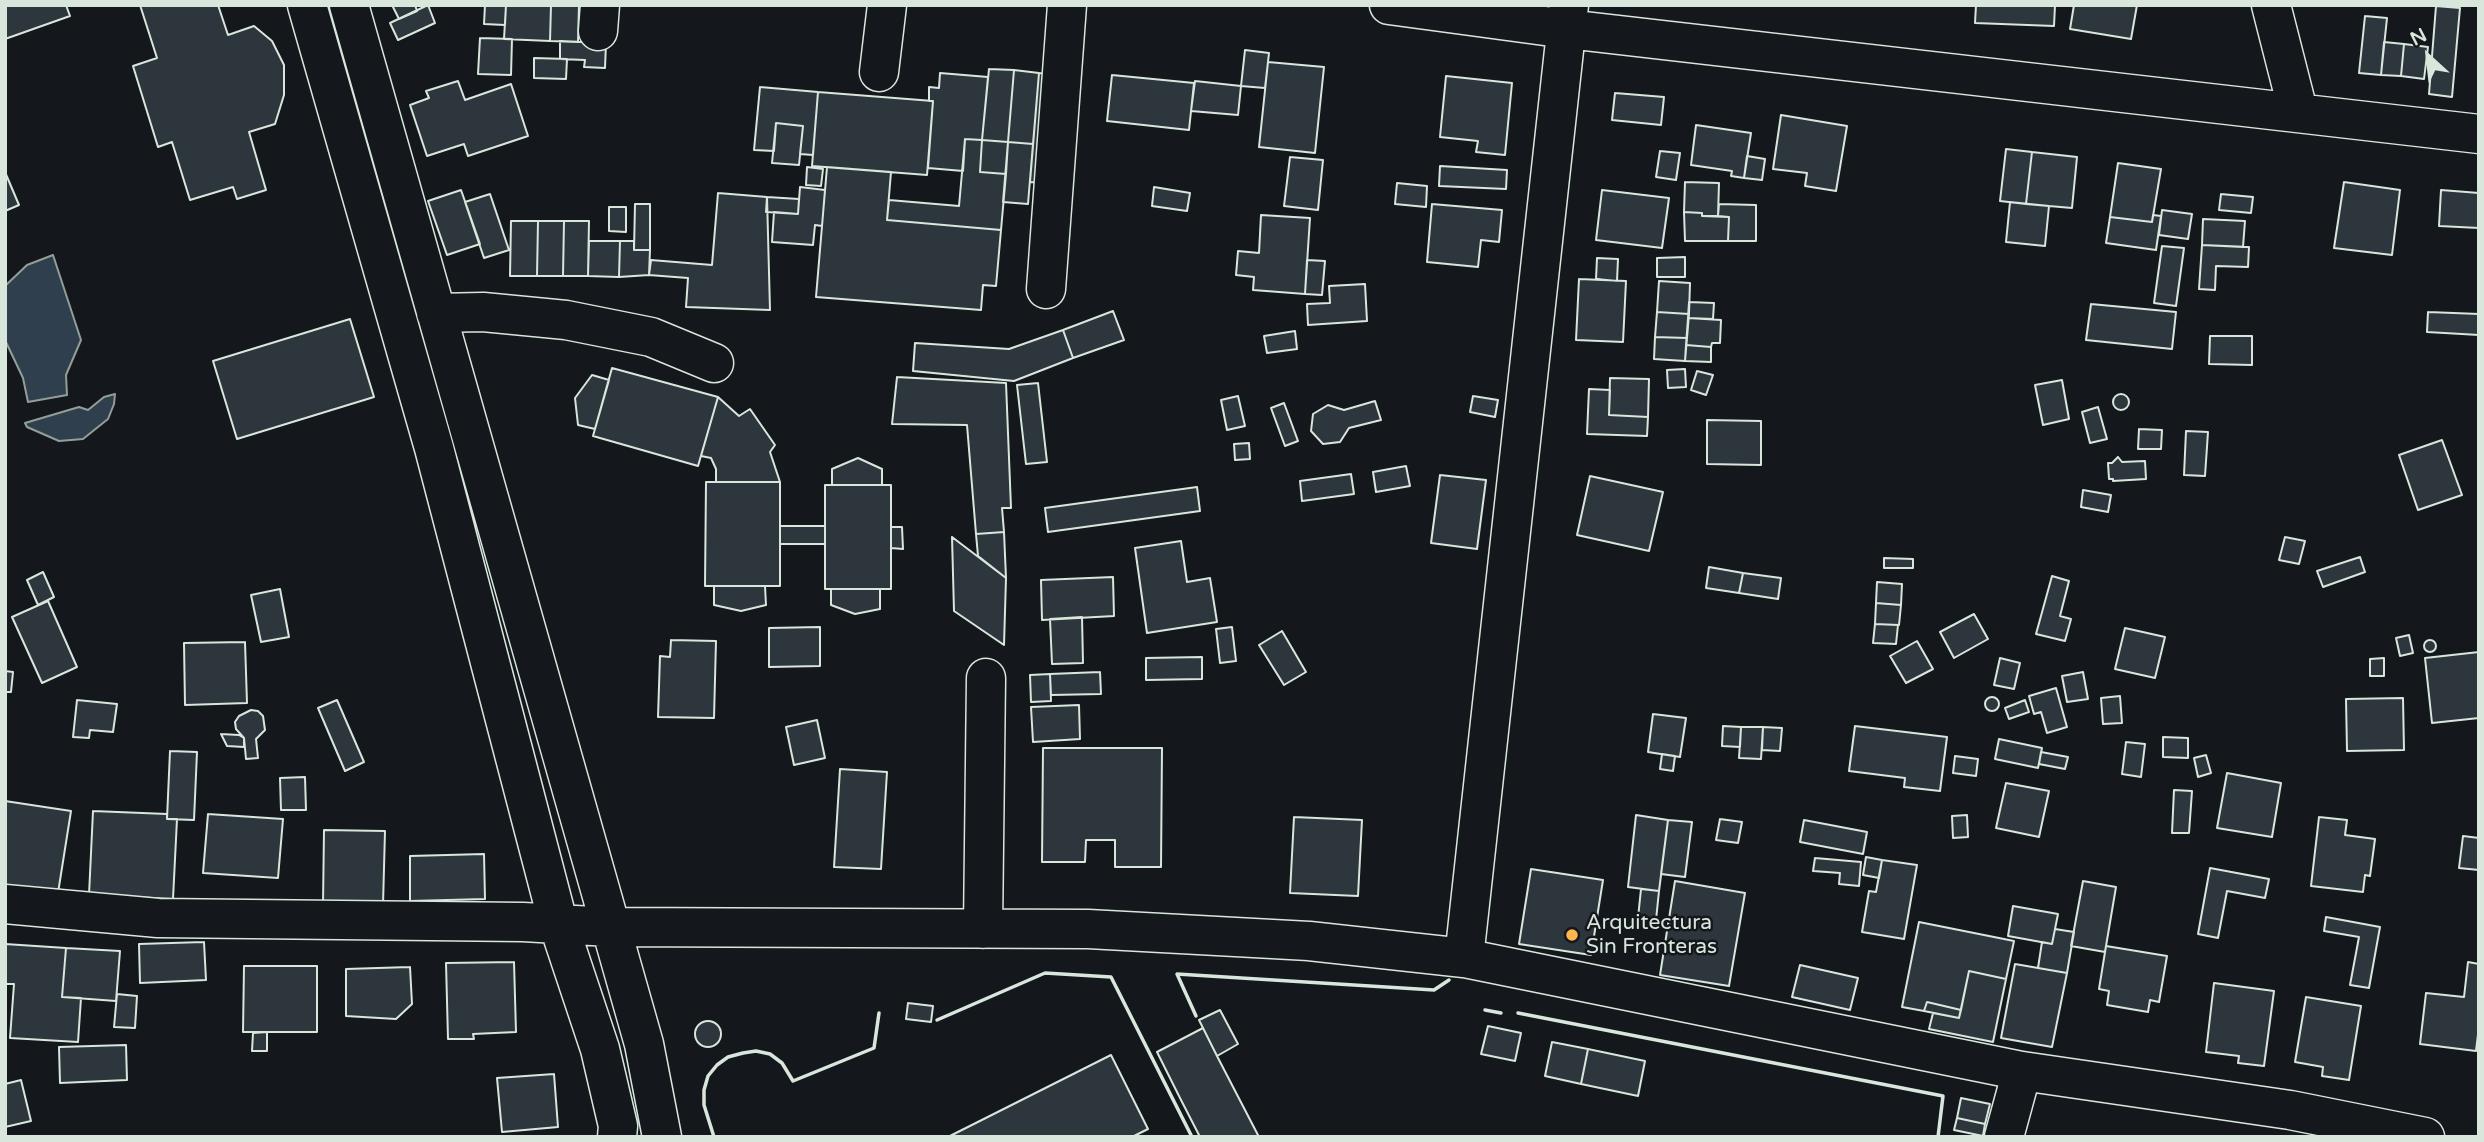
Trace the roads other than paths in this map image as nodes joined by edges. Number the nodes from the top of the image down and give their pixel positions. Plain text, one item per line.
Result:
1 (307, 5) edge
2 (349, 5) edge
3 (887, 5) edge
4 (1067, 5) edge
5 (1389, 5) edge
6 (2271, 5) edge
7 (1568, 17) edge
8 (879, 72) dead end
9 (2298, 111) junction
10 (2479, 134) edge
11 (1046, 289) dead end
12 (436, 313) junction
13 (714, 363) dead end
14 (986, 678) dead end
15 (5, 904) edge
16 (559, 926) junction
17 (610, 928) junction
18 (982, 929) junction
19 (1464, 958) junction
20 (2022, 1072) junction
21 (2288, 1124) edge
22 (617, 1137) edge
23 (662, 1137) edge
24 (2004, 1137) edge
25 (2426, 1137) edge

1 - 16 street
2 - 12 street
3 - 8 street
4 - 11 street
5 - 7 street
6 - 9 street
7 - 9 street
7 - 19 street
9 - 10 street
12 - 13 street
12 - 17 street
14 - 18 street
15 - 16 street
16 - 17 street
16 - 22 street
17 - 18 street
17 - 23 street
18 - 19 street
19 - 20 street
20 - 21 street
20 - 24 street
21 - 25 street

